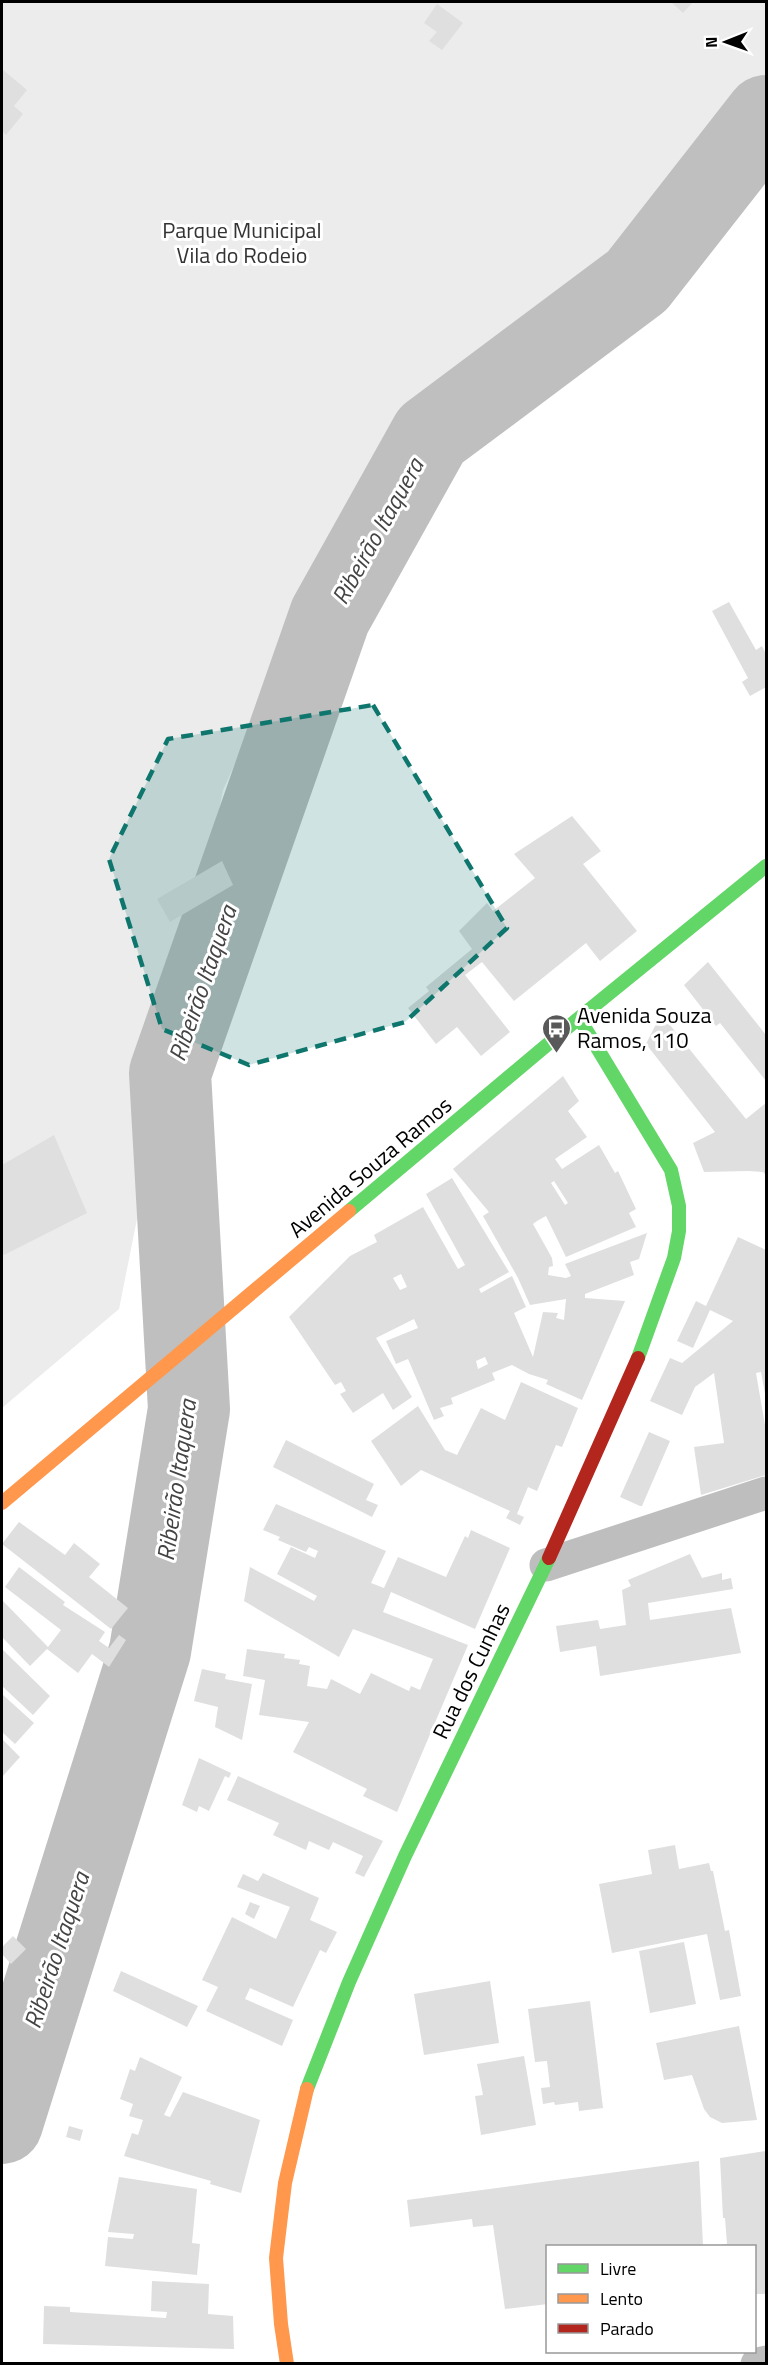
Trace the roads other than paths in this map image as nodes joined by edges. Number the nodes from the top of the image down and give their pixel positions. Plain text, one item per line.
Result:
1 (766, 866) edge
2 (579, 1018) junction
3 (766, 1492) edge
4 (2, 1503) edge
5 (546, 1564) junction
6 (766, 2362) edge
7 (287, 2364) edge
8 (757, 2364) edge

1 - 2 street, Avenida Souza Ramos
2 - 4 street, Avenida Souza Ramos
2 - 5 street, Rua dos Cunhas
3 - 5 street
5 - 7 street, Rua dos Cunhas
6 - 8 street

